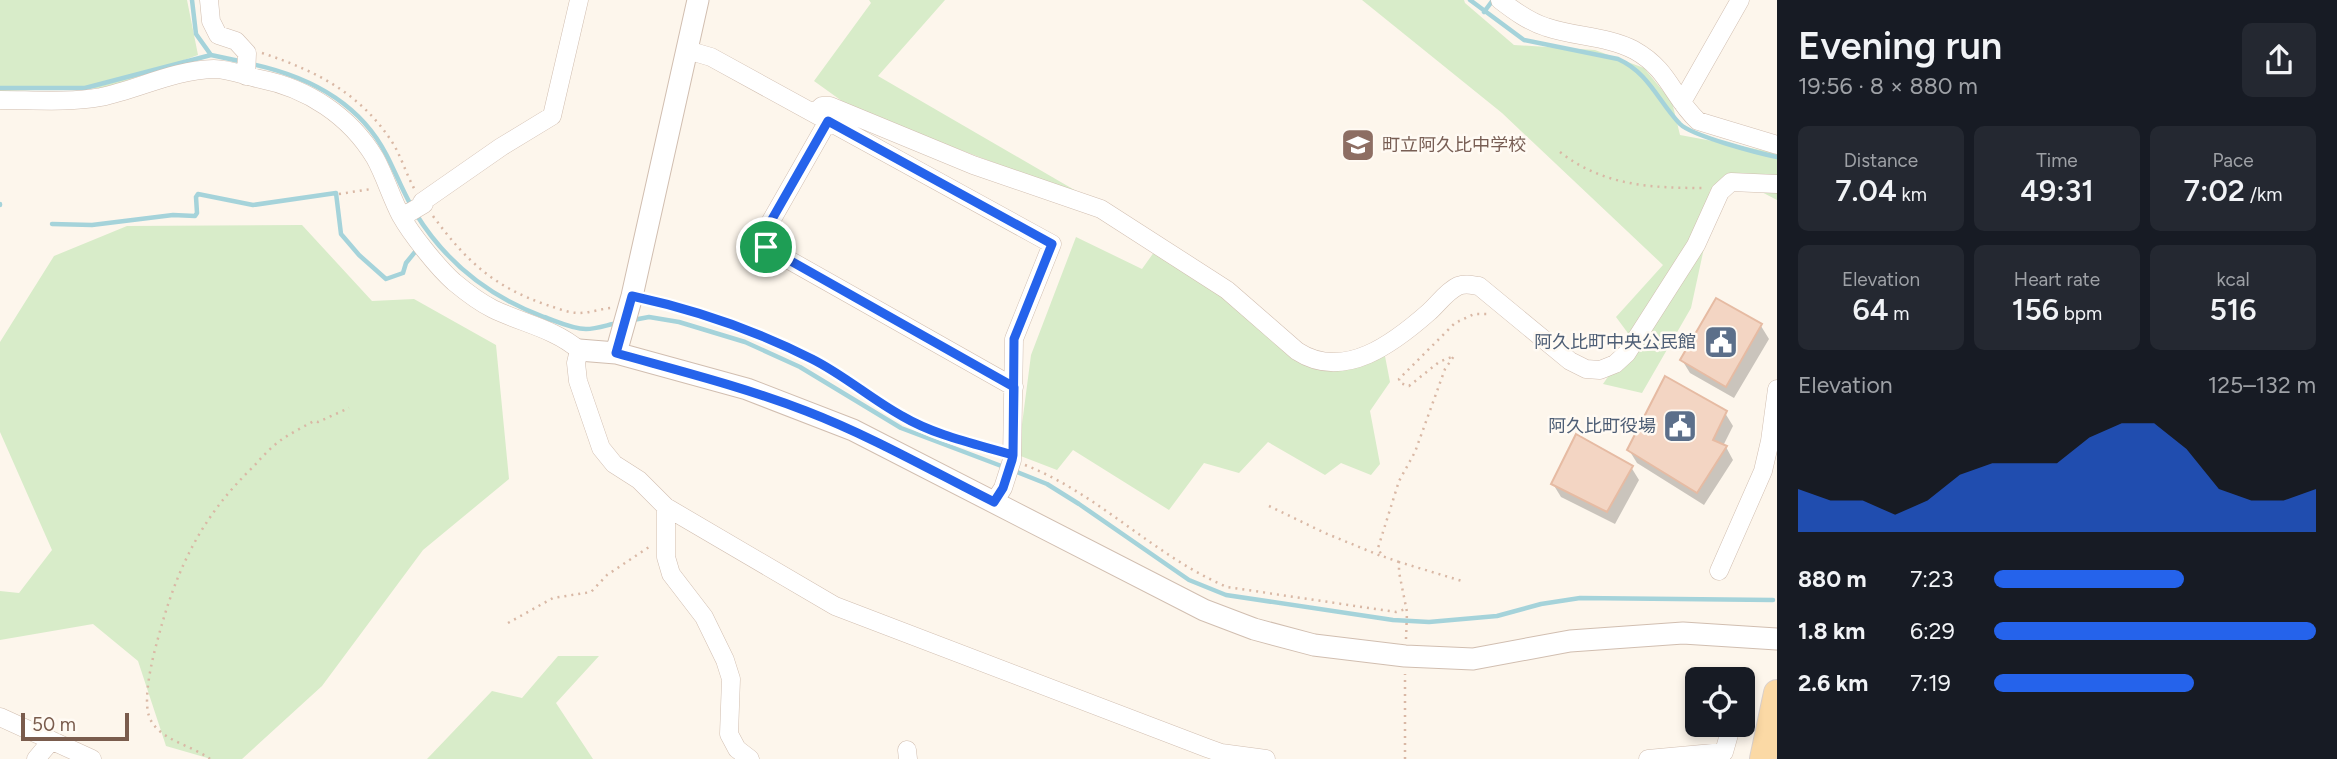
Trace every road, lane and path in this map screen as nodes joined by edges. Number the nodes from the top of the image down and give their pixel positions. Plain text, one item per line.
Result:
1 (209, 0) edge
2 (579, 0) edge
3 (698, 0) edge
4 (1500, 0) edge
5 (1740, 0) edge
6 (687, 50) junction
7 (247, 67) junction
8 (0, 100) edge
9 (1682, 102) junction
10 (821, 117) junction
11 (1777, 145) edge
12 (1560, 152) dead end
13 (1777, 184) edge
14 (388, 187) junction
15 (1720, 192) junction
16 (339, 194) dead end
17 (422, 206) junction
18 (402, 217) junction
19 (627, 312) junction
20 (1496, 317) dead end
21 (579, 350) junction
22 (616, 353) junction
23 (1014, 387) junction
24 (1777, 389) edge
25 (349, 408) dead end
26 (1012, 458) junction
27 (998, 495) junction
28 (1269, 506) dead end
29 (666, 507) junction
30 (666, 536) junction
31 (1382, 556) junction
32 (1399, 562) dead end
33 (1720, 572) dead end
34 (1406, 609) dead end
35 (508, 624) dead end
36 (1777, 639) edge
37 (1777, 693) edge
38 (0, 718) edge
39 (1728, 737) edge
40 (51, 741) junction
41 (36, 759) edge
42 (92, 759) edge
43 (210, 759) edge
44 (750, 759) edge
45 (1266, 759) edge
46 (1648, 759) edge
47 (1763, 759) edge

1 - 7 street
2 - 17 street
3 - 6 street
4 - 9 street
5 - 9 street
6 - 10 street
6 - 19 street
7 - 8 street
7 - 14 street
9 - 11 street
10 - 15 street
10 - 23 street
10 - 23 street
12 - 15 path
13 - 15 street
14 - 16 path
14 - 18 street
17 - 18 street
17 - 19 path
18 - 21 street
19 - 22 street
19 - 26 path
20 - 31 path
21 - 22 street
21 - 29 street
22 - 27 street
23 - 26 street
24 - 33 street
25 - 43 path
26 - 27 street
26 - 34 path
27 - 36 street
28 - 31 path
29 - 30 street
29 - 45 street
30 - 35 path
30 - 44 street
31 - 32 path
37 - 47 main road
38 - 40 street
39 - 46 street
40 - 41 street
40 - 42 street

